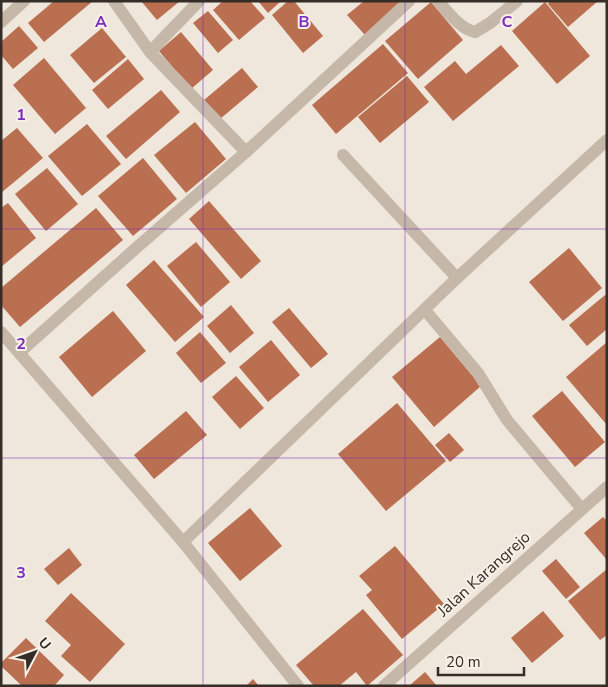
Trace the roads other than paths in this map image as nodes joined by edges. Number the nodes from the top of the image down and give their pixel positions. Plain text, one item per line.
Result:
1 (24, 1) edge
2 (114, 1) edge
3 (199, 1) edge
4 (409, 1) edge
5 (438, 1) edge
6 (517, 1) edge
7 (1, 22) edge
8 (150, 52) junction
9 (607, 140) edge
10 (246, 152) junction
11 (343, 155) dead end
12 (457, 278) junction
13 (425, 310) junction
14 (1, 332) edge
15 (20, 352) junction
16 (607, 486) edge
17 (581, 508) junction
18 (184, 542) junction
19 (298, 686) edge
20 (384, 686) edge

1 - 7 street
2 - 8 street
3 - 8 street
4 - 10 street
5 - 6 street
8 - 10 street
9 - 12 street
10 - 15 street
11 - 12 street
12 - 13 street
13 - 17 street
13 - 18 street
14 - 15 street
15 - 18 street
16 - 17 street, Jalan Karangrejo
17 - 20 street, Jalan Karangrejo
18 - 19 street

